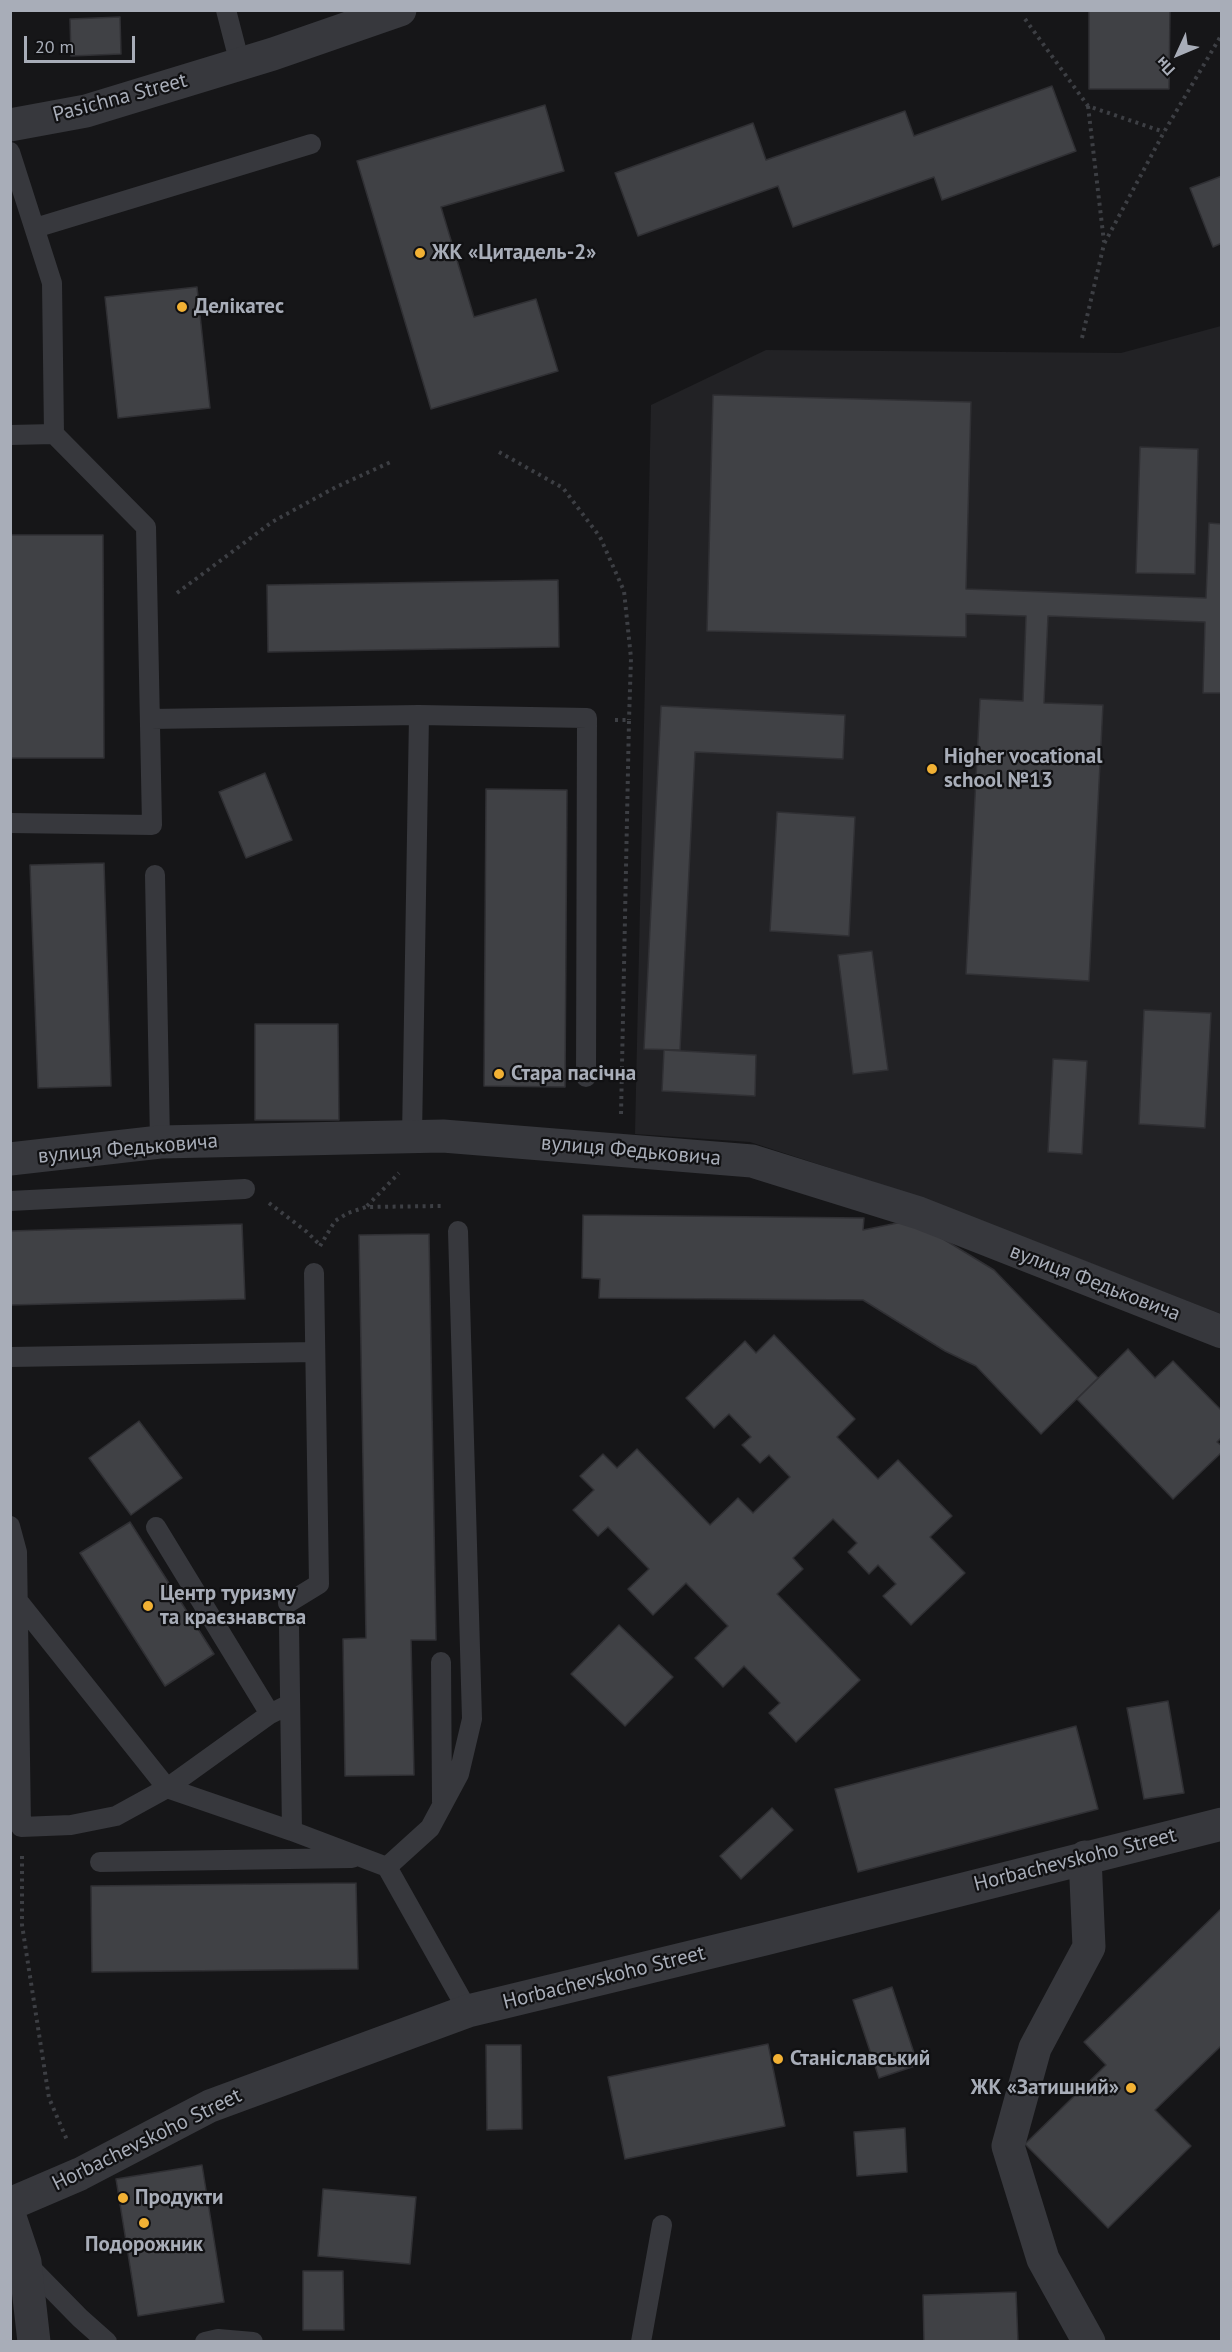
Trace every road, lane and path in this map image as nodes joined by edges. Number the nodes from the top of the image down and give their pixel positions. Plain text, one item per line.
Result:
1 (226, 10) edge
2 (400, 10) edge
3 (1025, 19) dead end
4 (1221, 34) edge
5 (240, 64) junction
6 (1088, 106) junction
7 (10, 125) edge
8 (1164, 132) junction
9 (311, 144) dead end
10 (10, 152) edge
11 (34, 228) junction
12 (1104, 244) junction
13 (1082, 338) dead end
14 (54, 434) junction
15 (10, 435) edge
16 (499, 452) dead end
17 (393, 461) dead end
18 (147, 615) junction
19 (419, 715) junction
20 (587, 718) junction
21 (150, 719) junction
22 (629, 720) junction
23 (10, 823) edge
24 (155, 875) dead end
25 (586, 1077) dead end
26 (412, 1137) junction
27 (160, 1142) junction
28 (620, 1149) junction
29 (10, 1159) edge
30 (245, 1189) joint
31 (10, 1201) edge
32 (442, 1206) dead end
33 (458, 1231) dead end
34 (320, 1246) junction
35 (314, 1273) joint
36 (1221, 1332) edge
37 (315, 1352) junction
38 (10, 1357) edge
39 (10, 1526) edge
40 (156, 1527) dead end
41 (18, 1601) junction
42 (288, 1603) dead end
43 (289, 1626) dead end
44 (441, 1662) dead end
45 (290, 1704) junction
46 (270, 1714) junction
47 (167, 1788) junction
48 (442, 1805) junction
49 (1221, 1824) edge
50 (21, 1827) junction
51 (292, 1831) junction
52 (1085, 1857) junction
53 (364, 1858) junction
54 (100, 1862) dead end
55 (387, 1867) junction
56 (468, 2011) junction
57 (80, 2174) junction
58 (10, 2204) edge
59 (10, 2217) edge
60 (662, 2225) dead end
61 (25, 2262) junction
62 (34, 2342) edge
63 (107, 2342) edge
64 (206, 2342) edge
65 (253, 2342) edge
66 (641, 2342) edge
67 (1089, 2342) edge

1 - 5 lane
2 - 5 street, Pasichna Street
3 - 6 path
4 - 8 path
5 - 7 street, Pasichna Street
6 - 8 path
6 - 12 path
8 - 12 path
9 - 11 lane
10 - 11 lane
11 - 14 lane
12 - 13 path
14 - 15 lane
14 - 18 lane
16 - 22 path
17 - 18 path
18 - 21 lane
19 - 20 lane
19 - 21 lane
19 - 26 lane
20 - 22 path
20 - 25 lane
21 - 23 lane
22 - 28 path
24 - 27 lane
26 - 27 street, вулиця Федьковича
26 - 28 street, вулиця Федьковича
27 - 29 street, вулиця Федьковича
28 - 36 street, вулиця Федьковича
30 - 31 lane
30 - 34 path
32 - 34 path
33 - 48 lane
34 - 35 path
35 - 37 lane
37 - 38 lane
37 - 42 lane
39 - 41 lane
40 - 46 lane
41 - 47 lane
41 - 50 lane
43 - 45 lane
44 - 48 lane
45 - 46 lane
45 - 51 lane
46 - 47 lane
47 - 50 lane
47 - 51 lane
48 - 55 lane
49 - 52 street, Horbachevskoho Street
50 - 57 path
51 - 53 lane
52 - 56 street, Horbachevskoho Street
52 - 67 street
53 - 54 lane
53 - 55 lane
55 - 56 lane
56 - 57 street, Horbachevskoho Street
57 - 58 street, Horbachevskoho Street
59 - 61 street
60 - 66 lane
61 - 62 street
61 - 63 lane
64 - 65 lane

